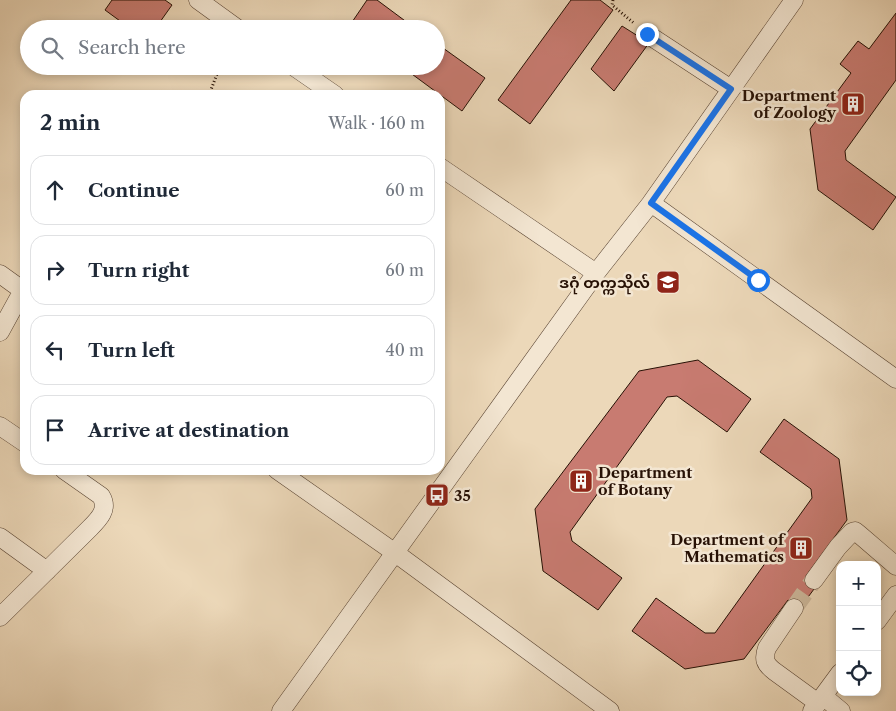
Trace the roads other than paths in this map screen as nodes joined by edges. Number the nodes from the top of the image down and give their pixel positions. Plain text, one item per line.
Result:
1 (198, 0) edge
2 (794, 0) edge
3 (226, 20) edge
4 (647, 34) road end
5 (306, 75) edge
6 (731, 89) junction
7 (328, 90) edge
8 (445, 170) edge
9 (651, 203) junction
10 (0, 274) edge
11 (596, 274) junction
12 (20, 288) edge
13 (20, 298) edge
14 (0, 332) edge
15 (896, 379) edge
16 (0, 426) edge
17 (20, 440) edge
18 (71, 475) edge
19 (284, 475) edge
20 (0, 537) edge
21 (394, 552) junction
22 (896, 566) edge
23 (47, 571) junction
24 (814, 580) tunnel mouth
25 (896, 595) edge
26 (794, 608) tunnel mouth
27 (881, 616) edge
28 (0, 617) edge
29 (836, 677) edge
30 (817, 703) edge
31 (281, 711) edge
32 (610, 711) edge
33 (842, 711) edge

1 - 3 lane
2 - 6 lane
4 - 6 lane
5 - 7 lane
6 - 9 lane
8 - 11 lane
9 - 11 lane
9 - 15 lane
10 - 12 lane
11 - 21 lane
13 - 14 lane
16 - 17 lane
18 - 23 lane
19 - 21 lane
20 - 23 lane
21 - 31 lane
21 - 32 lane
22 - 24 lane
23 - 28 lane
25 - 27 lane
26 - 30 lane
29 - 30 lane
30 - 33 lane

